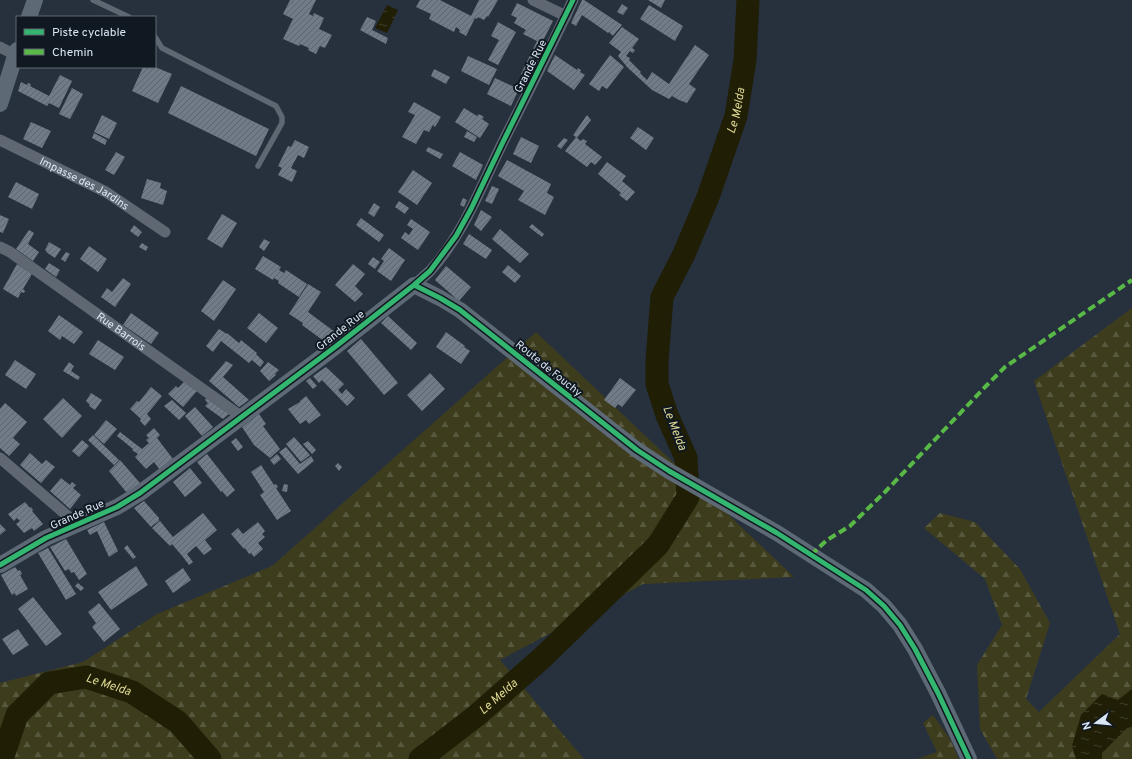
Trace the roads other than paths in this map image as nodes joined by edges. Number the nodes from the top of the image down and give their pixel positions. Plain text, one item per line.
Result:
1 (36, 0) edge
2 (93, 0) edge
3 (533, 0) edge
4 (573, 0) edge
5 (29, 16) edge
6 (127, 16) edge
7 (566, 16) junction
8 (156, 39) edge
9 (0, 46) edge
10 (16, 52) edge
11 (0, 104) edge
12 (0, 140) edge
13 (258, 166) dead end
14 (165, 232) dead end
15 (0, 247) edge
16 (414, 285) junction
17 (242, 417) junction
18 (0, 458) edge
19 (77, 524) junction
20 (0, 564) edge
21 (969, 759) edge

1 - 5 street
2 - 6 lane
3 - 7 street
4 - 7 street, Grande Rue
7 - 16 street, Grande Rue
8 - 13 lane
9 - 10 street
10 - 11 street
12 - 14 street, Impasse des Jardins
15 - 17 street, Rue Barrois
16 - 17 street, Grande Rue
16 - 21 street, Route de Fouchy
17 - 19 street, Grande Rue
18 - 19 street
19 - 20 street, Grande Rue

